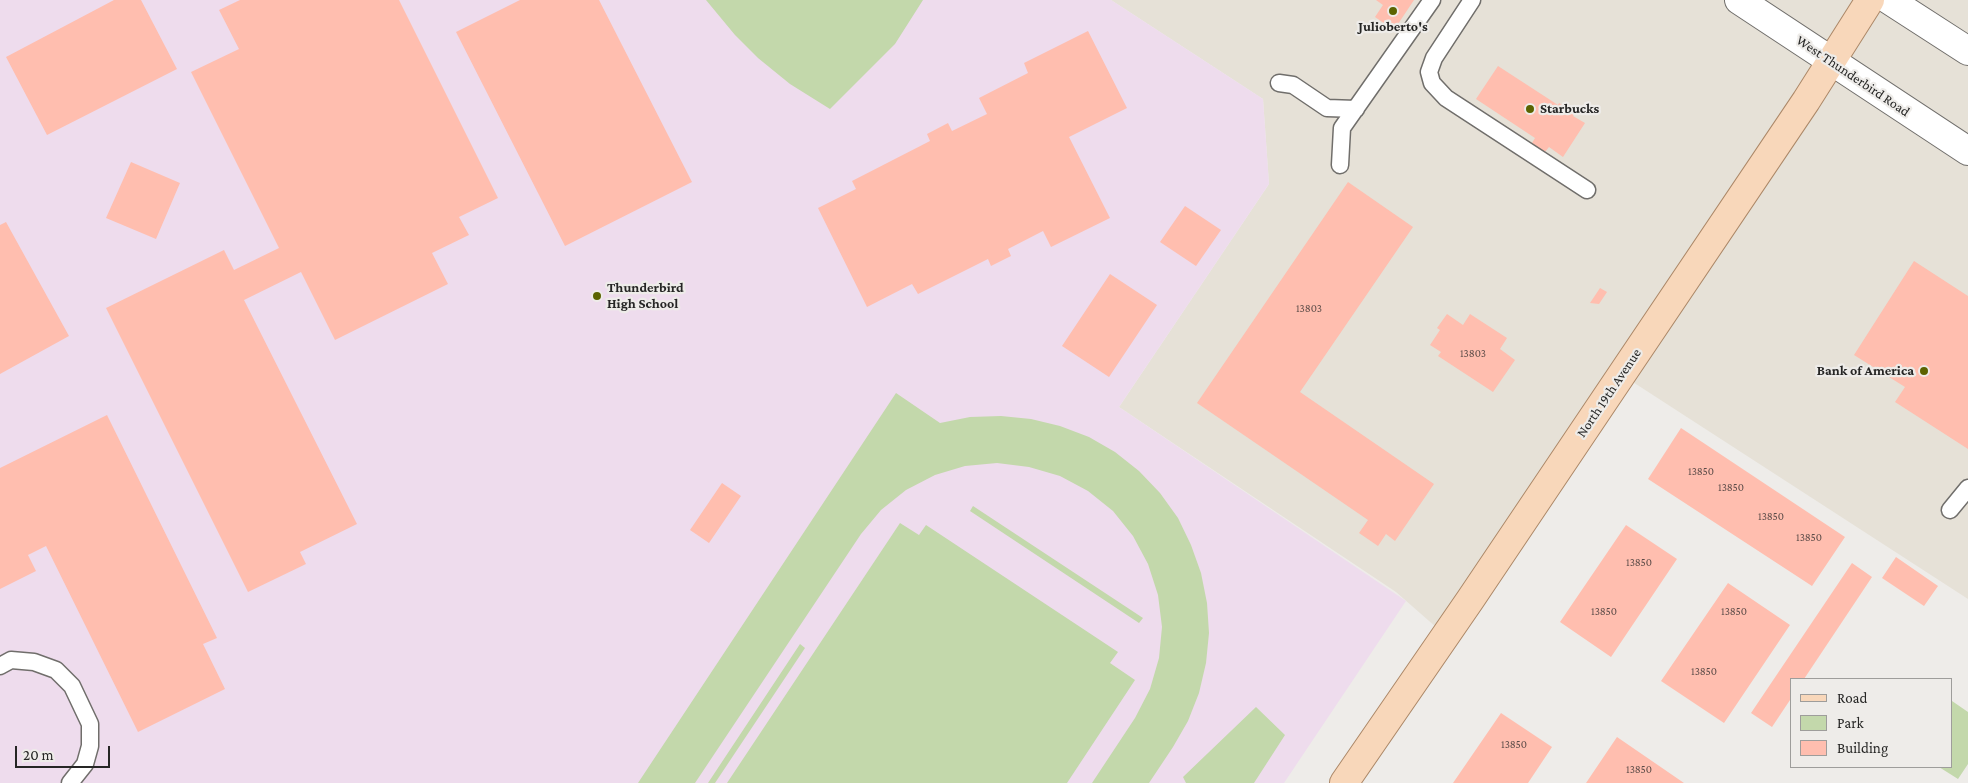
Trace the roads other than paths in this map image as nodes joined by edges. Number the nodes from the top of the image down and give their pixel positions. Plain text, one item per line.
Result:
1 (1432, 0) edge
2 (1472, 0) edge
3 (1740, 0) edge
4 (1870, 0) edge
5 (1889, 0) edge
6 (1968, 51) edge
7 (1831, 61) junction
8 (1279, 84) dead end
9 (1356, 109) junction
10 (1968, 151) edge
11 (1340, 165) dead end
12 (1588, 190) dead end
13 (1968, 488) edge
14 (1968, 501) edge
15 (0, 666) edge
16 (70, 783) edge
17 (1344, 783) edge

1 - 9 lane
2 - 12 lane
3 - 7 main road, West Thunderbird Road
4 - 7 main road, North 19th Avenue
5 - 6 main road
7 - 10 main road, West Thunderbird Road
7 - 17 main road, North 19th Avenue
8 - 9 lane
9 - 11 lane
13 - 14 lane
15 - 16 lane

